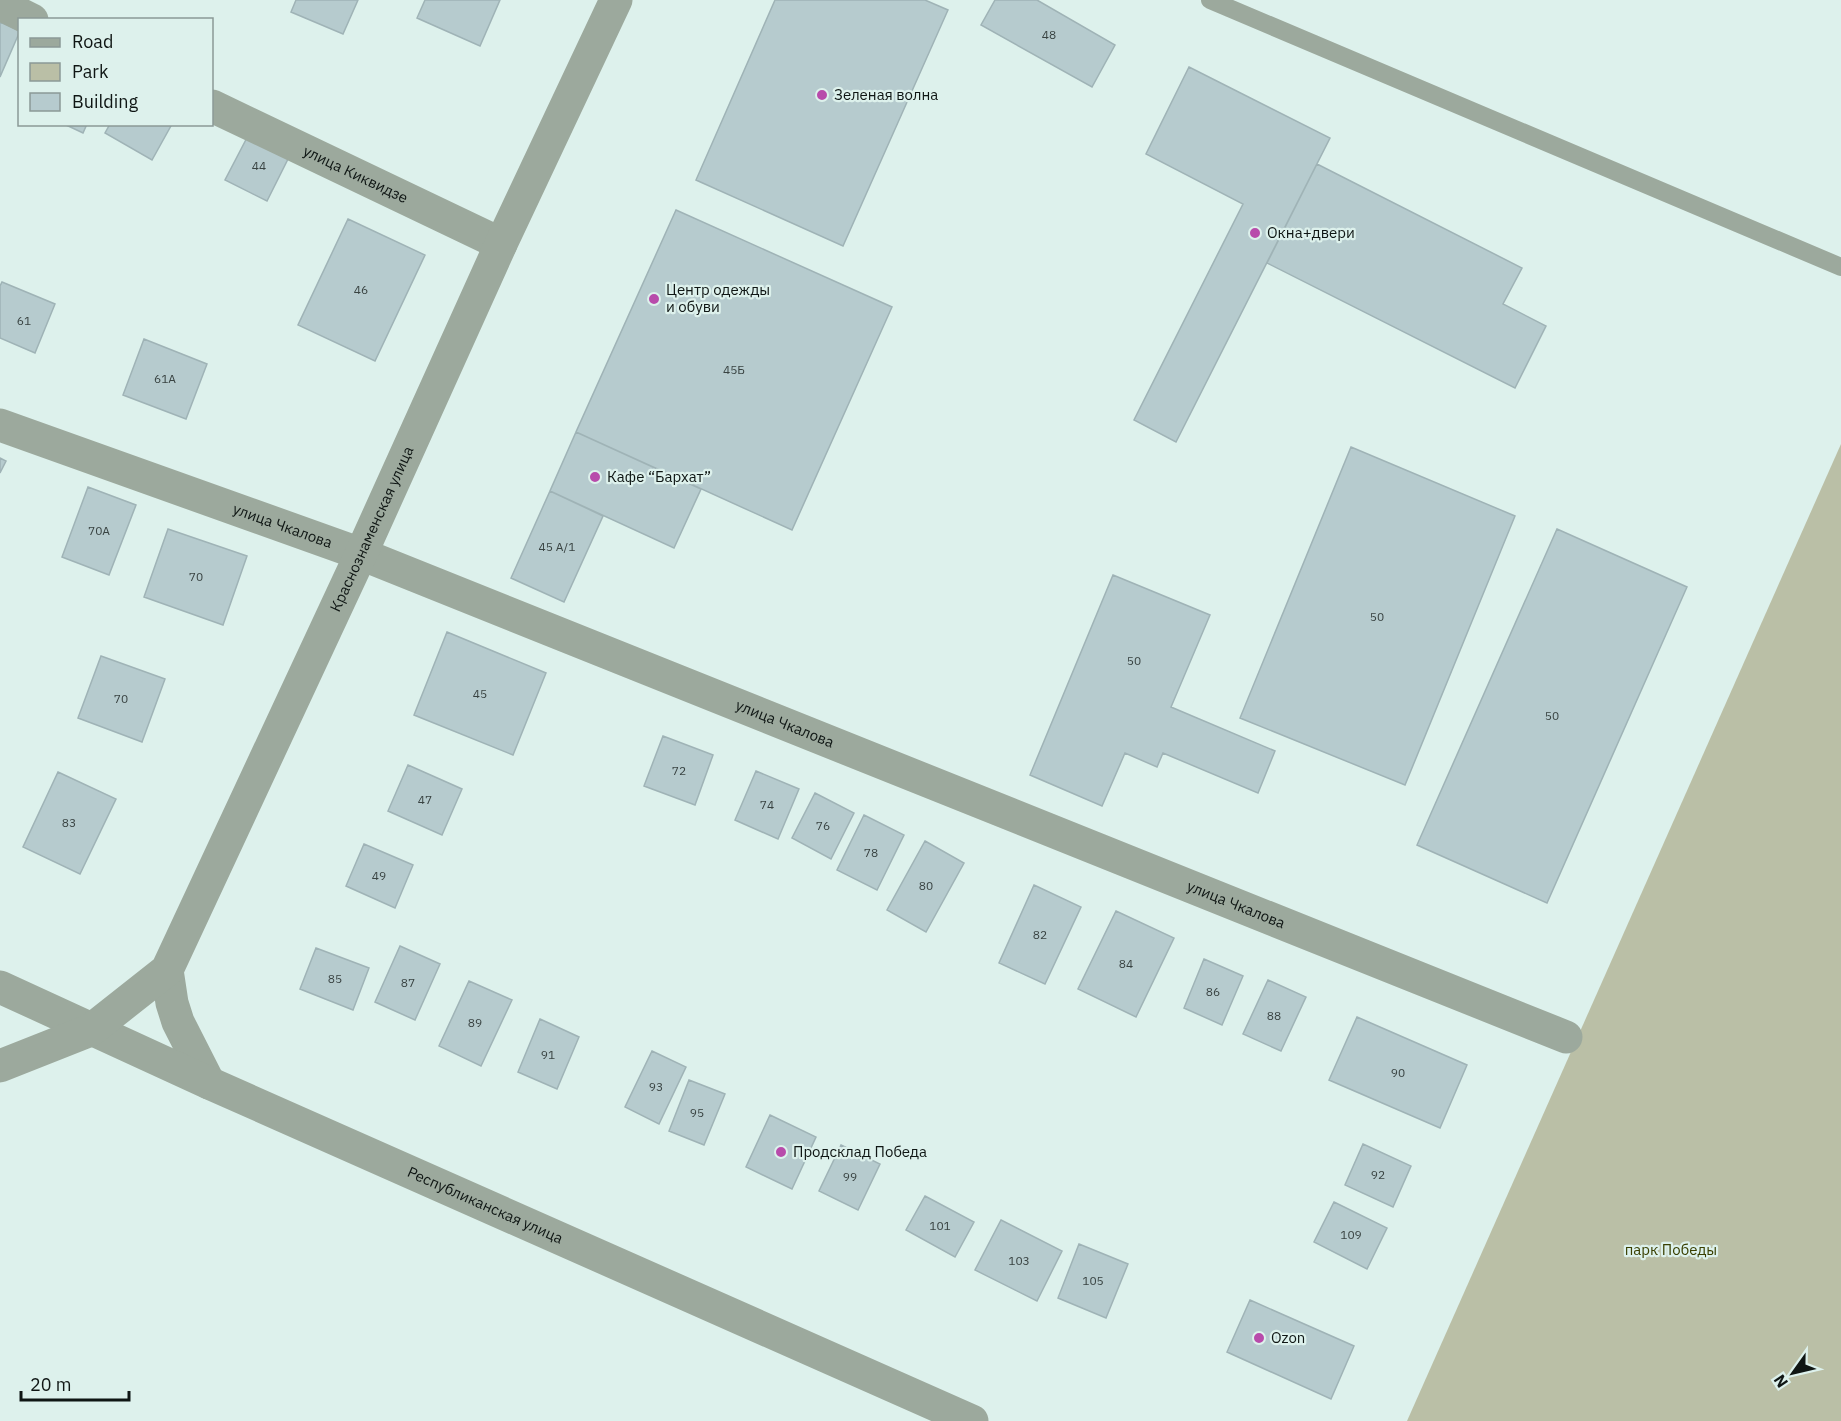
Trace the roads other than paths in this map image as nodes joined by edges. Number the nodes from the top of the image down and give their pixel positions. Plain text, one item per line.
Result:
1 (616, 0) edge
2 (1210, 0) edge
3 (0, 4) edge
4 (28, 18) edge
5 (213, 106) edge
6 (501, 244) junction
7 (1841, 267) edge
8 (0, 425) edge
9 (361, 554) junction
10 (167, 970) junction
11 (0, 987) edge
12 (91, 1030) junction
13 (1566, 1037) dead end
14 (0, 1066) edge
15 (208, 1083) junction
16 (972, 1421) edge

1 - 6 street, Краснознаменская улица
2 - 7 lane
3 - 4 street
5 - 6 street, улица Киквидзе
6 - 9 street, Краснознаменская улица
8 - 9 street, улица Чкалова
9 - 10 street, Краснознаменская улица
9 - 13 street, улица Чкалова
10 - 12 street, Краснознаменская улица
10 - 15 street
11 - 12 street, Республиканская улица
12 - 14 street, Краснознаменская улица
12 - 15 street, Республиканская улица
15 - 16 street, Республиканская улица

